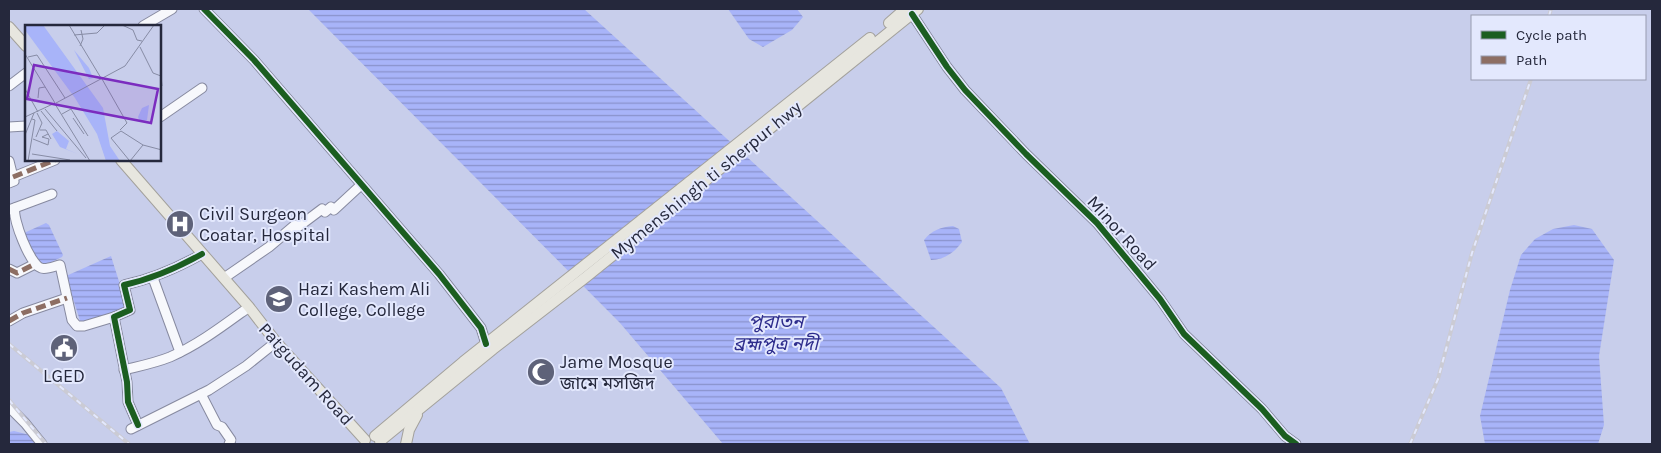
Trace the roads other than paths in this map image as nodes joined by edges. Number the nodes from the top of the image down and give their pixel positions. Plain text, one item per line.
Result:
1 (172, 9) edge
2 (204, 9) edge
3 (912, 10) edge
4 (145, 25) edge
5 (9, 27) edge
6 (25, 45) edge
7 (22, 80) edge
8 (9, 86) edge
9 (202, 88) dead end
10 (161, 117) edge
11 (25, 126) edge
12 (9, 127) edge
13 (9, 161) edge
14 (52, 161) edge
15 (122, 161) edge
16 (11, 180) edge
17 (361, 185) junction
18 (52, 194) dead end
19 (12, 209) edge
20 (202, 254) junction
21 (35, 264) junction
22 (9, 269) edge
23 (153, 278) junction
24 (224, 278) junction
25 (67, 298) junction
26 (249, 307) junction
27 (114, 317) junction
28 (9, 321) edge
29 (276, 342) junction
30 (489, 345) junction
31 (180, 352) junction
32 (124, 370) junction
33 (201, 394) junction
34 (9, 407) edge
35 (420, 410) junction
36 (373, 440) edge
37 (42, 444) edge
38 (229, 444) edge
39 (406, 444) edge
40 (1296, 444) edge

1 - 4 street
2 - 17 street
3 - 30 main road, Mymenshingh ti sherpur hwy
3 - 40 street, Minor Road
5 - 6 main road
7 - 8 street
9 - 10 street
11 - 12 street
13 - 16 street
14 - 16 street
15 - 20 main road, Patgudam Road
17 - 24 street
17 - 30 street
18 - 19 street
19 - 21 street
20 - 23 street
20 - 24 main road, Patgudam Road
21 - 22 street
21 - 25 street
23 - 27 street
23 - 31 street
24 - 26 main road, Patgudam Road
25 - 27 street
25 - 28 street
26 - 29 main road, Patgudam Road
26 - 31 street
26 - 36 main road, Patgudam Road
27 - 32 street
29 - 33 street
29 - 36 main road, Patgudam Road
30 - 35 main road
30 - 36 main road
31 - 32 street
32 - 33 street
33 - 38 street
34 - 37 street
35 - 36 main road
35 - 39 main road

